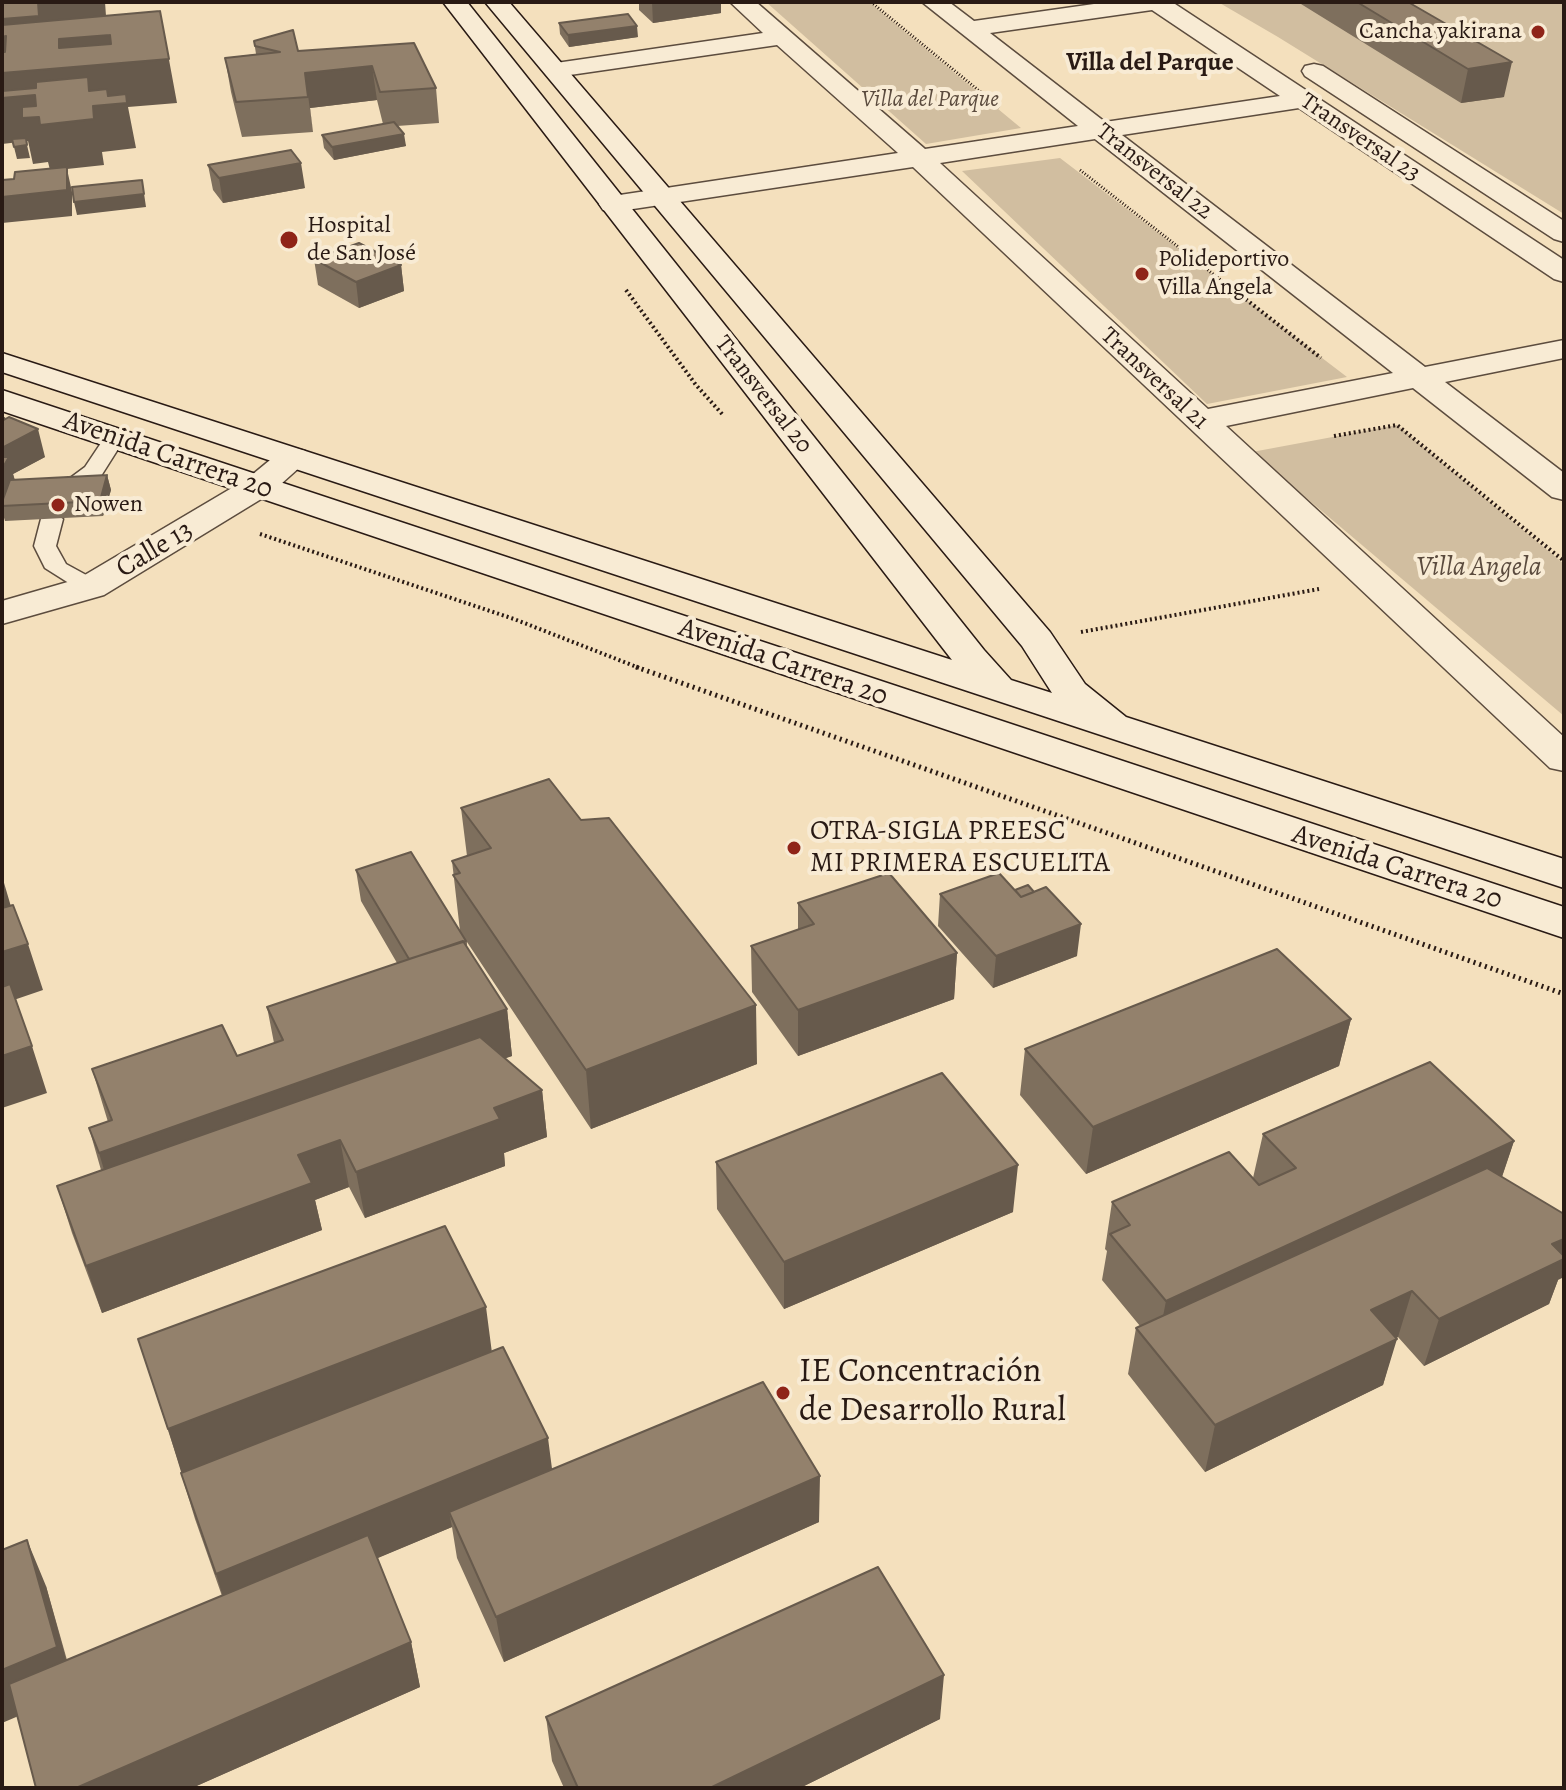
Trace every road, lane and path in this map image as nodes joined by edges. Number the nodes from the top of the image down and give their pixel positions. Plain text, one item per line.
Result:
1 (455, 2) edge
2 (497, 2) edge
3 (742, 2) edge
4 (871, 2) edge
5 (934, 2) edge
6 (1156, 2) edge
7 (971, 29) junction
8 (778, 38) junction
9 (1287, 53) dead end
10 (556, 70) junction
11 (1304, 100) junction
12 (1102, 132) junction
13 (1041, 140) junction
14 (919, 158) junction
15 (662, 197) junction
16 (613, 204) junction
17 (1564, 233) edge
18 (1564, 273) edge
19 (1257, 310) dead end
20 (1564, 349) edge
21 (2, 362) edge
22 (1418, 377) junction
23 (2, 400) edge
24 (1199, 421) junction
25 (114, 438) junction
26 (1324, 438) dead end
27 (293, 458) junction
28 (259, 486) junction
29 (1564, 490) edge
30 (66, 492) edge
31 (210, 517) junction
32 (52, 519) edge
33 (1564, 561) edge
34 (91, 587) junction
35 (1319, 589) dead end
36 (2, 613) edge
37 (1037, 640) junction
38 (2, 646) edge
39 (1000, 690) junction
40 (1125, 730) junction
41 (1564, 759) edge
42 (1093, 767) junction
43 (1564, 874) edge
44 (1564, 923) edge
45 (1564, 994) edge

1 - 16 street, Transversal 20
2 - 10 street, Transversal 20
3 - 8 street, Transversal 21
4 - 13 path
5 - 7 street, Transversal 22
6 - 7 street
6 - 11 street, Transversal 23
7 - 12 street, Transversal 22
8 - 10 street
8 - 14 street, Transversal 21
9 - 17 street, Transversal 23
10 - 15 street, Transversal 20
11 - 12 street
11 - 18 street, Transversal 23
12 - 13 street
12 - 22 street, Transversal 22
13 - 14 street
13 - 19 path
14 - 15 street
14 - 24 street, Transversal 21
15 - 16 street
15 - 37 street, Transversal 20
16 - 39 street, Transversal 20
20 - 22 street
21 - 27 street, Avenida Carrera 20
22 - 24 street
22 - 29 street, Transversal 22
23 - 25 street, Avenida Carrera 20
24 - 41 street, Transversal 21
25 - 28 street, Avenida Carrera 20
25 - 30 lane
26 - 33 path
27 - 28 street, Calle 13
27 - 39 street, Avenida Carrera 20
28 - 31 street, Calle 13
28 - 42 street, Avenida Carrera 20
31 - 34 street, Calle 13
31 - 45 path
32 - 34 lane
34 - 36 street, Calle 13
34 - 38 street
35 - 37 path
37 - 40 street, Transversal 20
39 - 40 street, Avenida Carrera 20
39 - 42 street, Transversal 20
40 - 43 street, Avenida Carrera 20
42 - 44 street, Avenida Carrera 20

